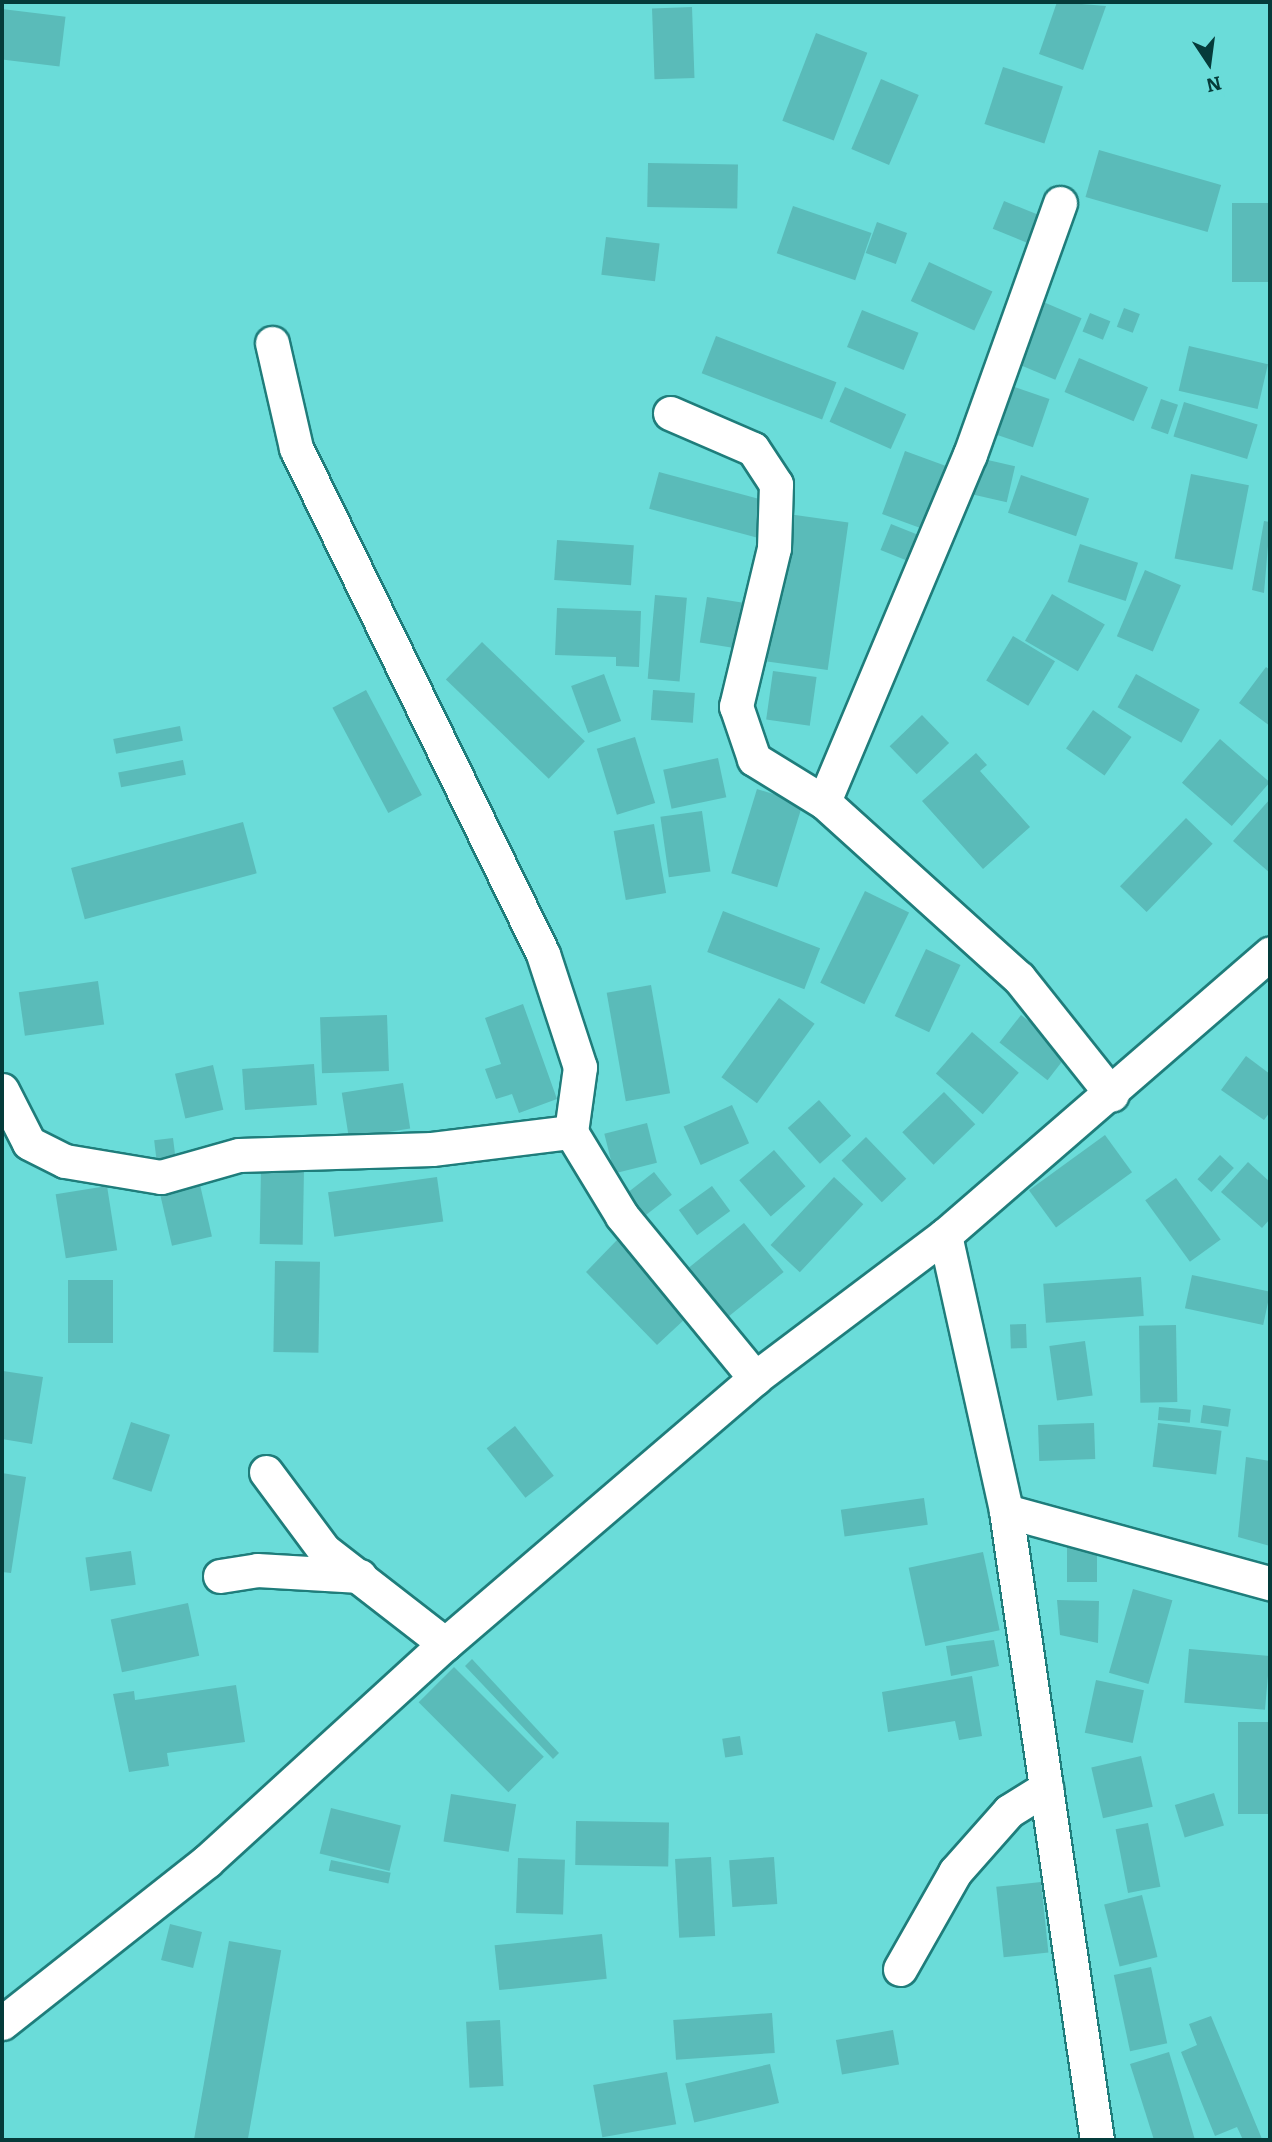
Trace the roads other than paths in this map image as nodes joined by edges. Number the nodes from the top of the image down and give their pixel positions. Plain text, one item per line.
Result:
1 (1060, 203) dead end
2 (272, 343) dead end
3 (670, 413) dead end
4 (824, 802) junction
5 (1270, 953) edge
6 (2, 1090) edge
7 (1112, 1095) junction
8 (571, 1132) junction
9 (945, 1235) junction
10 (755, 1378) junction
11 (266, 1472) dead end
12 (1006, 1511) junction
13 (220, 1576) dead end
14 (362, 1577) junction
15 (1270, 1583) edge
16 (445, 1644) junction
17 (1046, 1788) junction
18 (900, 1969) dead end
19 (2, 2023) edge
20 (1097, 2140) edge

1 - 4 street
2 - 8 street
3 - 4 street
4 - 7 street
5 - 7 street
6 - 8 street
7 - 9 street
8 - 10 street
9 - 10 street
9 - 12 street
10 - 16 street
11 - 14 street
12 - 15 street
12 - 17 street
13 - 14 street
14 - 16 street
16 - 19 street
17 - 18 street
17 - 20 street

